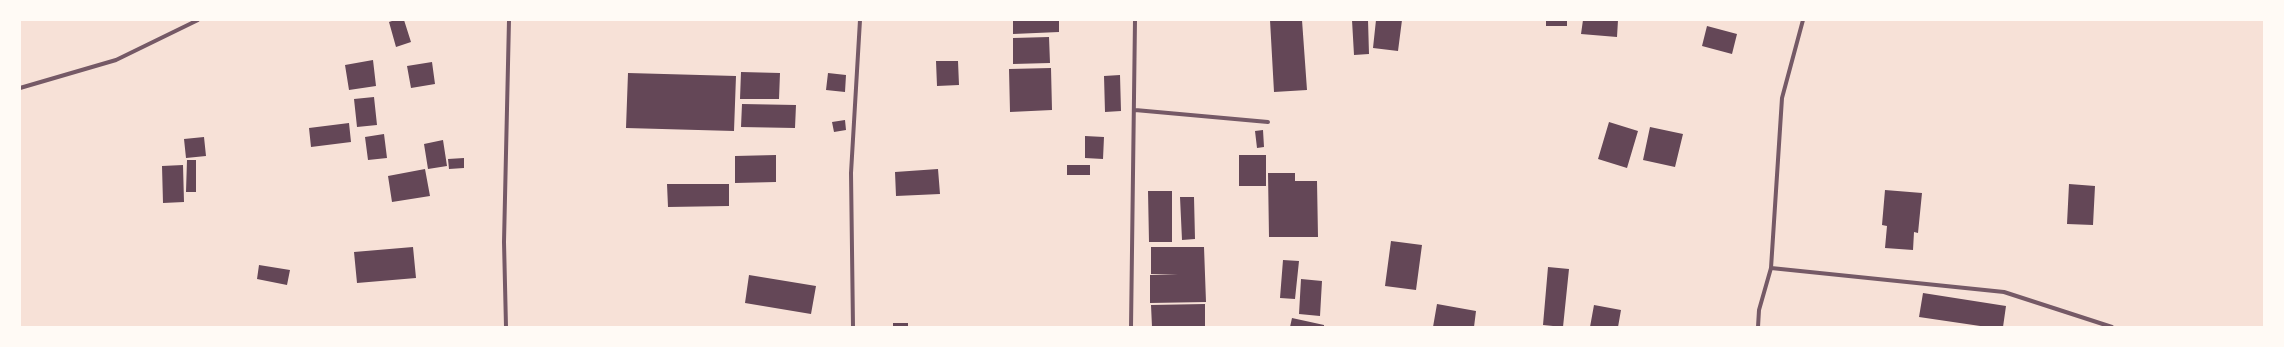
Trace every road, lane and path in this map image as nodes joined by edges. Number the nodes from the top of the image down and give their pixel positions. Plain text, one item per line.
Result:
1 (198, 20) edge
2 (509, 20) edge
3 (860, 20) edge
4 (1135, 20) edge
5 (1804, 20) edge
6 (20, 88) edge
7 (1135, 110) junction
8 (1268, 122) dead end
9 (1771, 268) junction
10 (506, 327) edge
11 (853, 327) edge
12 (1131, 327) edge
13 (1758, 327) edge
14 (2112, 327) edge

1 - 6 street
2 - 10 street
3 - 11 street
4 - 7 street
5 - 9 street
7 - 8 street
7 - 12 street
9 - 13 street
9 - 14 street

